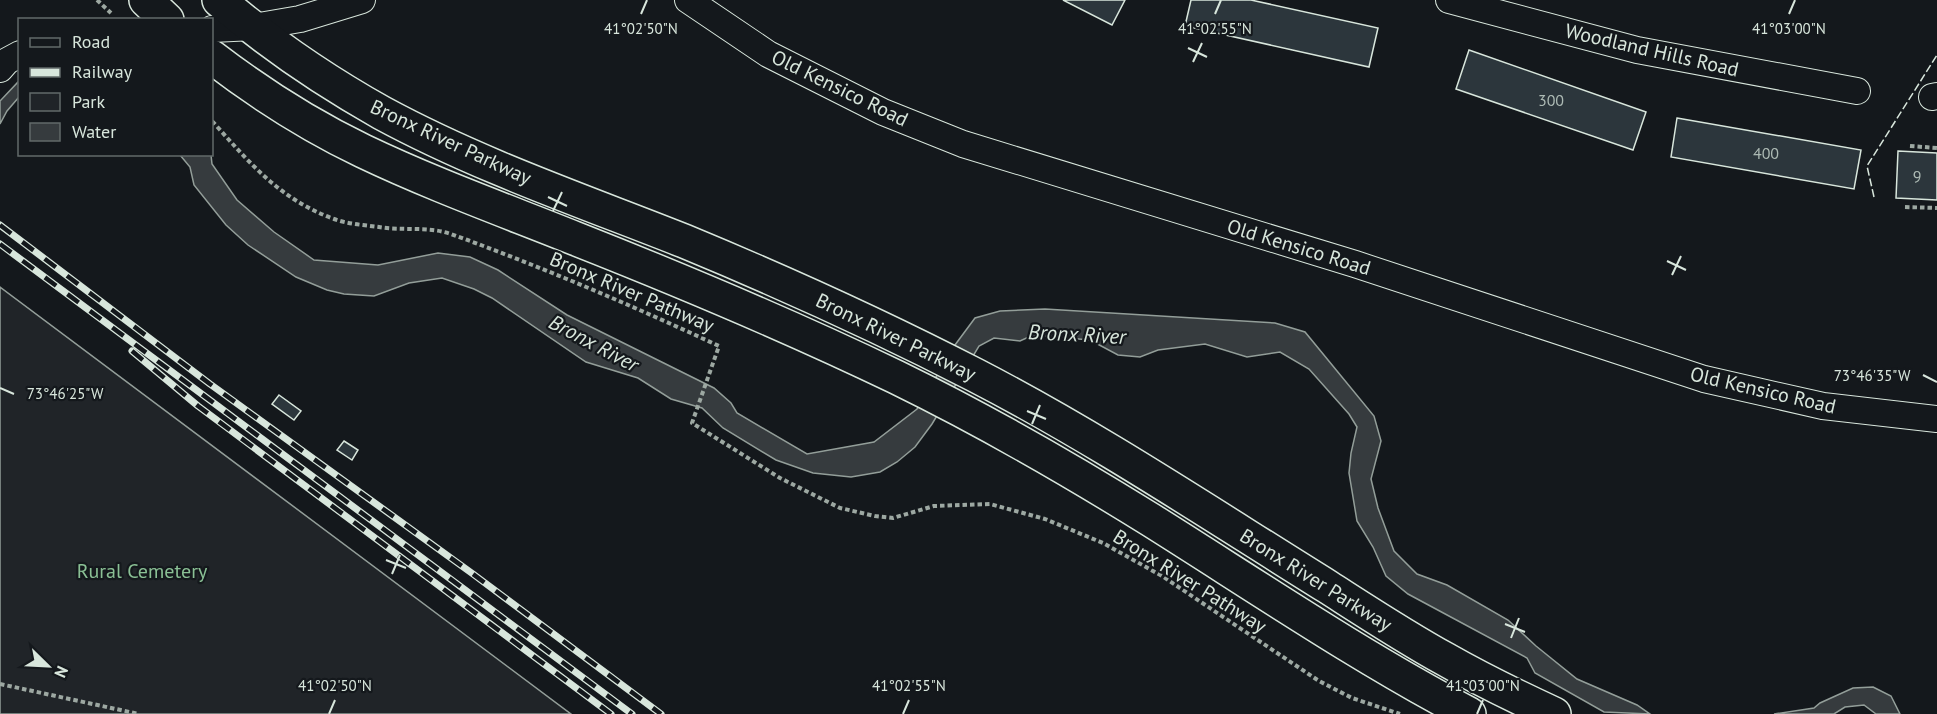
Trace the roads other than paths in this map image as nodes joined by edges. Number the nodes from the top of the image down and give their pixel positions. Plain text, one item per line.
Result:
1 (146, 0) edge
2 (219, 0) edge
3 (362, 0) edge
4 (688, 0) edge
5 (1449, 0) edge
6 (165, 18) edge
7 (254, 27) junction
8 (213, 29) edge
9 (18, 55) edge
10 (213, 58) edge
11 (0, 69) edge
12 (1857, 91) dead end
13 (1937, 419) edge
14 (1469, 714) edge
15 (1554, 714) edge

1 - 6 highway
2 - 7 highway, Bronx River Parkway
3 - 7 street
4 - 13 street, Old Kensico Road
5 - 12 street, Woodland Hills Road
7 - 8 street
7 - 15 highway, Bronx River Parkway
9 - 11 street
10 - 14 highway, Bronx River Parkway

